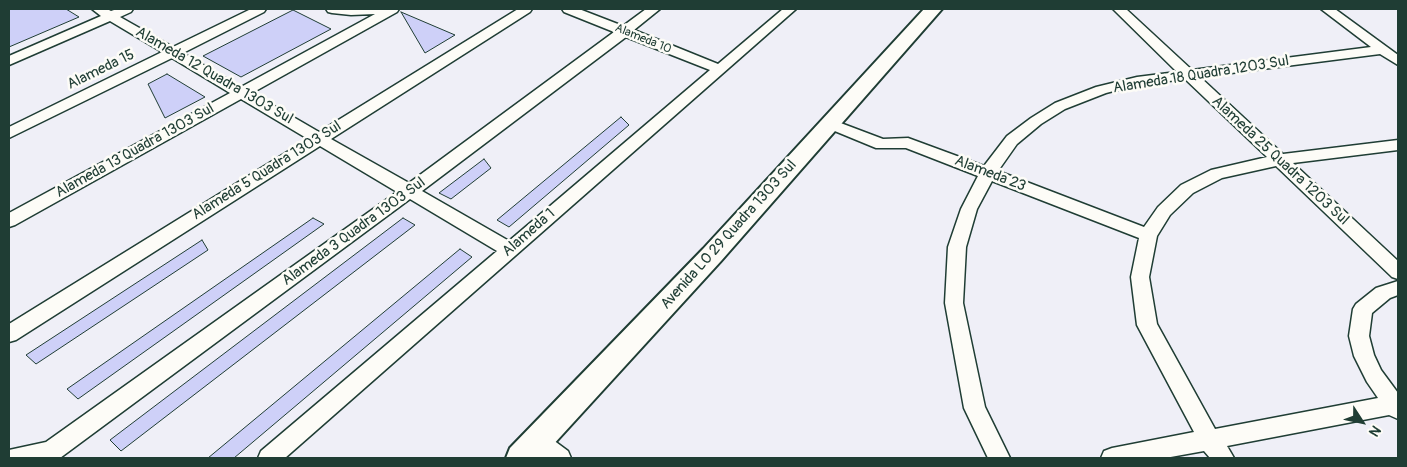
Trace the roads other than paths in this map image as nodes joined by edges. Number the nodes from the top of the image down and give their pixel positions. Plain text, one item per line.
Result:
1 (127, 9) edge
2 (260, 9) edge
3 (332, 9) edge
4 (393, 9) edge
5 (526, 9) edge
6 (568, 9) edge
7 (654, 9) edge
8 (790, 9) edge
9 (933, 9) edge
10 (1119, 9) edge
11 (1327, 9) edge
12 (104, 12) edge
13 (622, 31) junction
14 (1382, 50) junction
15 (173, 52) junction
16 (9, 61) edge
17 (1398, 61) edge
18 (719, 69) junction
19 (1186, 73) junction
20 (242, 92) junction
21 (830, 124) junction
22 (9, 132) edge
23 (320, 138) junction
24 (1398, 145) edge
25 (1278, 160) junction
26 (988, 173) junction
27 (410, 192) junction
28 (9, 222) edge
29 (1148, 236) junction
30 (510, 250) junction
31 (1398, 272) edge
32 (1398, 288) edge
33 (9, 334) edge
34 (1397, 406) edge
35 (1209, 439) junction
36 (529, 450) edge
37 (14, 458) edge
38 (270, 458) edge
39 (560, 458) edge
40 (998, 458) edge
41 (1112, 458) edge
42 (1223, 458) edge

1 - 12 street
2 - 15 street, Alameda 15
3 - 4 street
4 - 20 street, Alameda 13 Quadra 1303 Sul
5 - 23 street, Alameda 5 Quadra 1303 Sul
6 - 13 street, Alameda 10
7 - 13 street, Alameda 3 Quadra 1303 Sul
8 - 18 street, Alameda 1
9 - 21 street, Avenida LO 29 Quadra 1303 Sul
10 - 19 street, Alameda 25 Quadra 1203 Sul
11 - 14 street
12 - 15 street, Alameda 12 Quadra 1303 Sul
12 - 16 street
13 - 18 street, Alameda 10
13 - 27 street, Alameda 3 Quadra 1303 Sul
14 - 17 street
14 - 19 street, Alameda 18 Quadra 1203 Sul
15 - 20 street, Alameda 12 Quadra 1303 Sul
15 - 22 street, Alameda 15
18 - 30 street, Alameda 1
19 - 25 street, Alameda 25 Quadra 1203 Sul
19 - 26 street, Alameda 18 Quadra 1203 Sul
20 - 23 street, Alameda 12 Quadra 1303 Sul
20 - 28 street, Alameda 13 Quadra 1303 Sul
21 - 26 street, Alameda 23
21 - 36 street, Avenida LO 29 Quadra 1303 Sul
23 - 27 street, Alameda 12 Quadra 1303 Sul
23 - 33 street, Alameda 5 Quadra 1303 Sul
24 - 25 street
25 - 29 street
25 - 31 street, Alameda 25 Quadra 1203 Sul
26 - 29 street, Alameda 23
26 - 40 street, Alameda 18 Quadra 1203 Sul
27 - 30 street, Alameda 12 Quadra 1303 Sul
27 - 37 street, Alameda 3 Quadra 1303 Sul
29 - 35 street
30 - 38 street, Alameda 1
32 - 34 street
34 - 35 street
35 - 41 street
35 - 42 street
36 - 39 street

